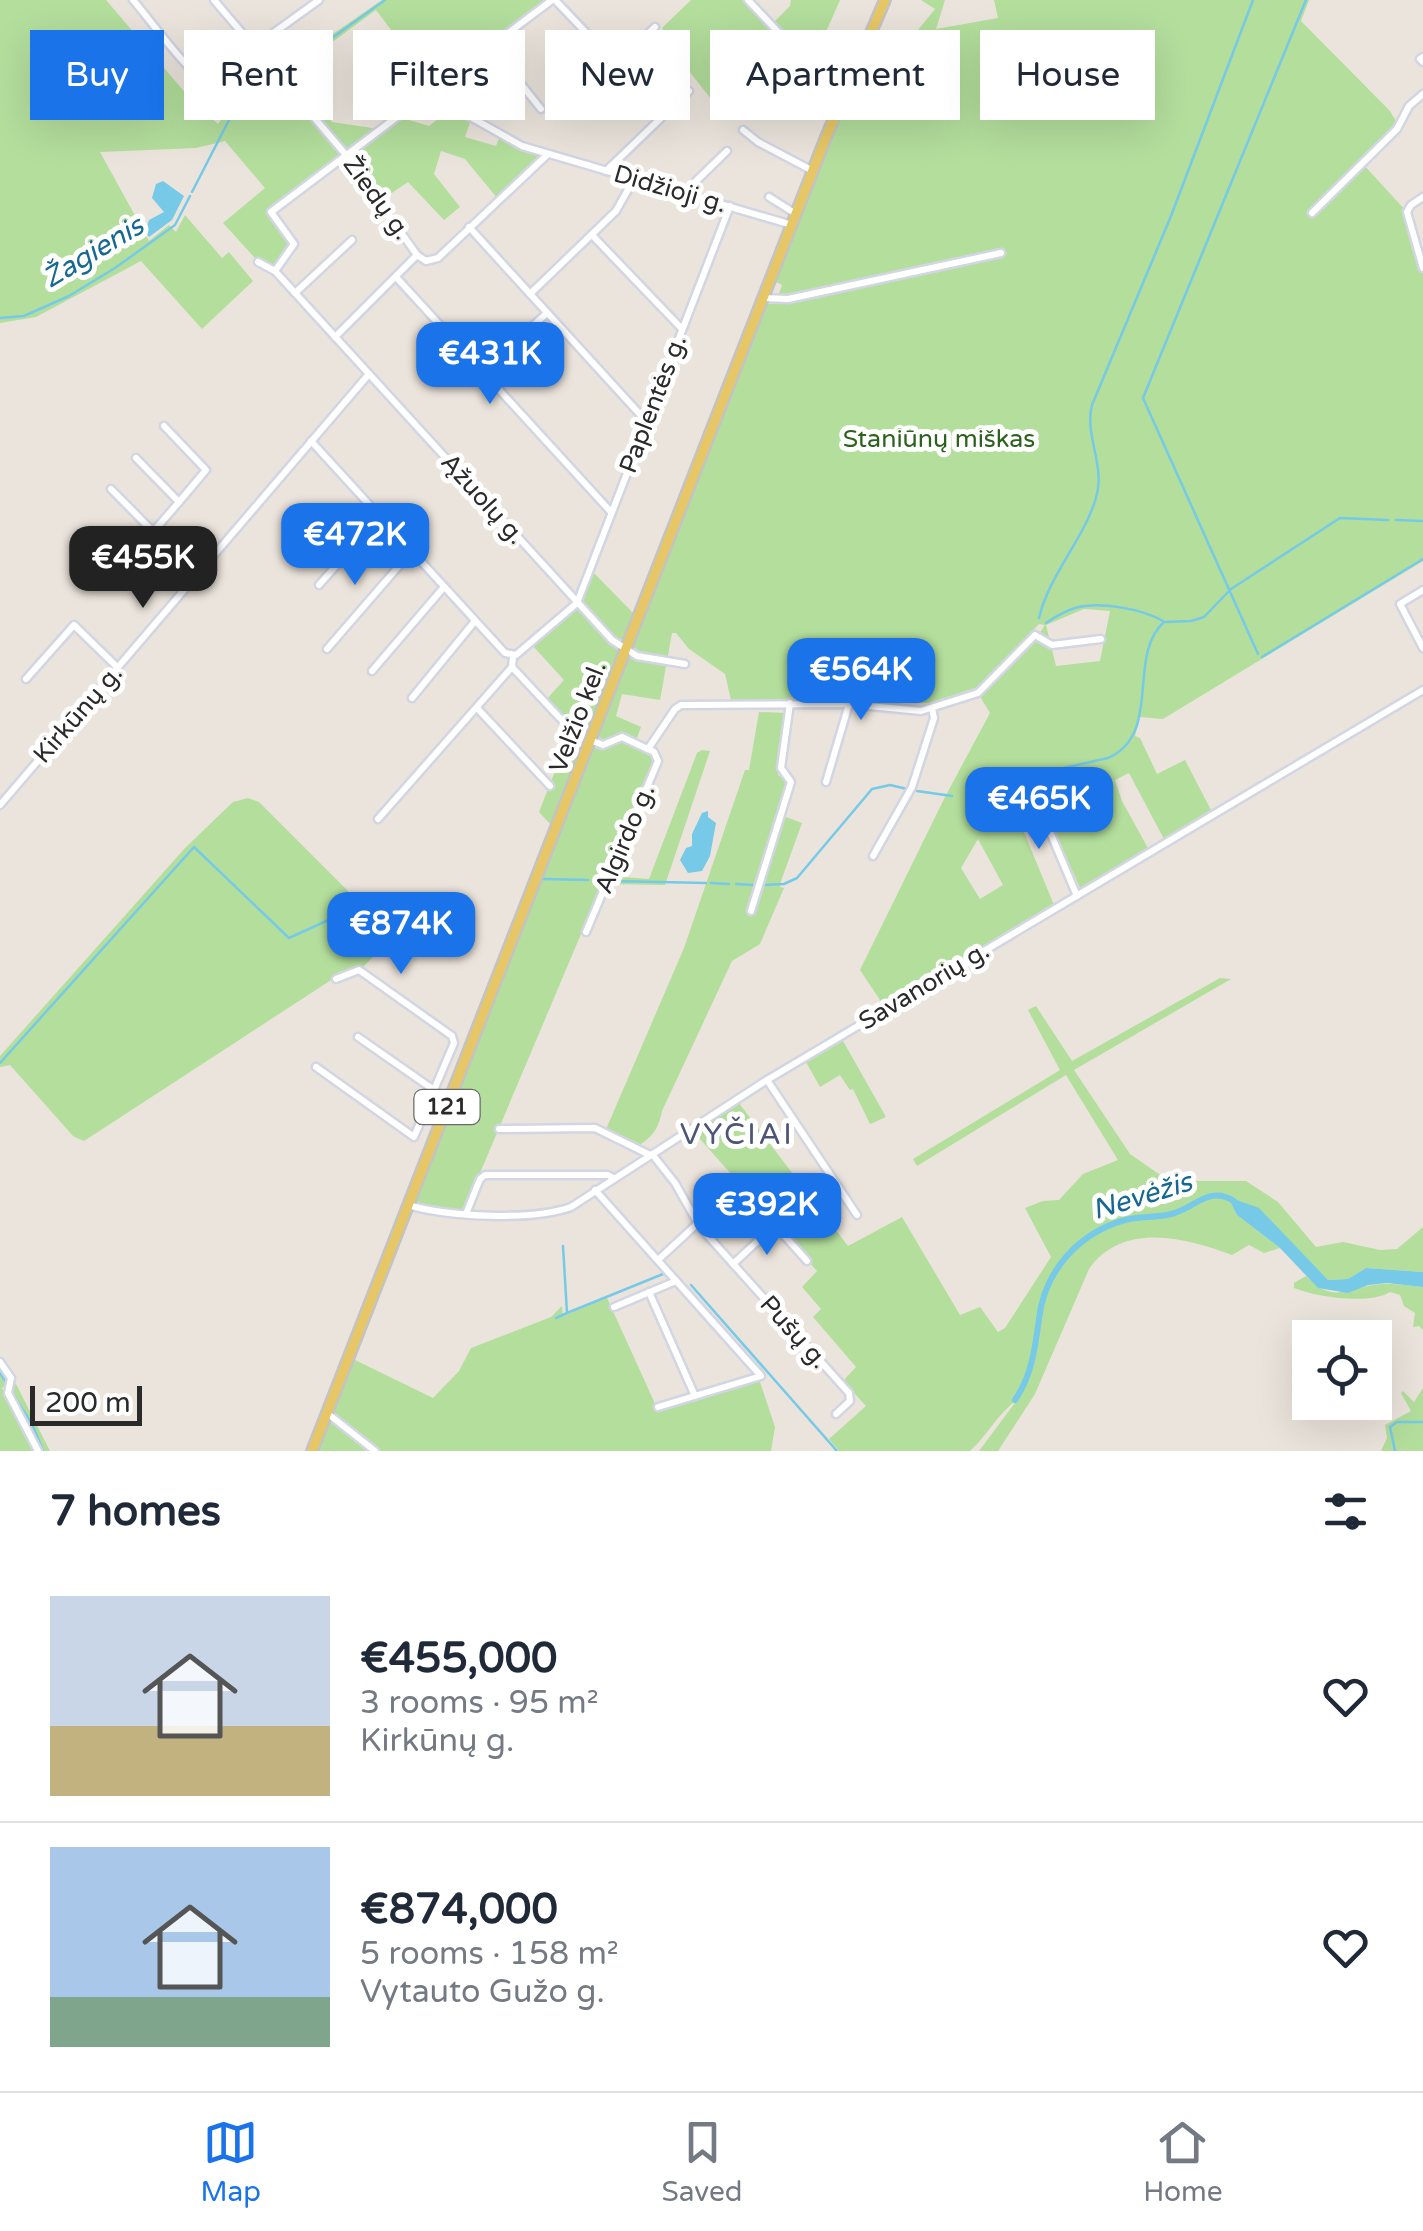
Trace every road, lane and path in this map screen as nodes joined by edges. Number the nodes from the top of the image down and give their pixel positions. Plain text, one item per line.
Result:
1 (133, 0) edge
2 (214, 0) edge
3 (318, 0) edge
4 (554, 0) edge
5 (748, 0) edge
6 (885, 0) edge
7 (655, 27) dead end
8 (240, 30) edge
9 (277, 30) edge
10 (511, 30) edge
11 (583, 30) edge
12 (652, 30) edge
13 (776, 30) edge
14 (872, 30) edge
15 (184, 60) edge
16 (525, 89) edge
17 (1423, 94) edge
18 (541, 109) dead end
19 (317, 120) edge
20 (392, 120) edge
21 (476, 120) edge
22 (660, 120) edge
23 (834, 120) edge
24 (743, 130) dead end
25 (727, 152) dead end
26 (548, 154) junction
27 (346, 155) junction
28 (606, 171) junction
29 (813, 172) junction
30 (634, 180) junction
31 (687, 194) junction
32 (1423, 197) edge
33 (768, 198) dead end
34 (730, 206) junction
35 (1312, 213) dead end
36 (796, 214) junction
37 (792, 224) junction
38 (470, 228) junction
39 (592, 235) junction
40 (352, 240) dead end
41 (1000, 253) dead end
42 (417, 255) junction
43 (258, 262) dead end
44 (1423, 268) edge
45 (275, 271) junction
46 (396, 277) junction
47 (295, 293) junction
48 (530, 294) junction
49 (763, 298) junction
50 (547, 313) junction
51 (682, 328) junction
52 (335, 337) junction
53 (482, 372) junction
54 (369, 374) junction
55 (646, 421) junction
56 (164, 426) dead end
57 (312, 441) junction
58 (136, 458) dead end
59 (111, 489) dead end
60 (179, 502) junction
61 (612, 512) junction
62 (378, 516) junction
63 (153, 532) junction
64 (411, 552) junction
65 (197, 576) junction
66 (319, 585) dead end
67 (444, 587) junction
68 (1423, 590) edge
69 (577, 602) junction
70 (475, 621) junction
71 (1101, 639) dead end
72 (1423, 648) edge
73 (328, 649) dead end
74 (626, 650) junction
75 (512, 657) junction
76 (685, 664) dead end
77 (512, 666) junction
78 (118, 668) junction
79 (372, 671) dead end
80 (26, 679) dead end
81 (1423, 690) edge
82 (412, 698) dead end
83 (790, 703) junction
84 (849, 704) junction
85 (477, 708) junction
86 (932, 708) junction
87 (571, 730) dead end
88 (590, 740) junction
89 (648, 749) junction
90 (826, 782) dead end
91 (550, 786) dead end
92 (1034, 794) dead end
93 (0, 805) edge
94 (378, 819) dead end
95 (874, 856) dead end
96 (1077, 896) junction
97 (751, 911) dead end
98 (586, 932) dead end
99 (336, 980) dead end
100 (358, 1036) dead end
101 (316, 1066) dead end
102 (442, 1074) junction
103 (767, 1080) junction
104 (457, 1081) junction
105 (434, 1090) junction
106 (500, 1129) dead end
107 (651, 1154) junction
108 (613, 1178) junction
109 (596, 1190) junction
110 (746, 1193) dead end
111 (408, 1205) junction
112 (466, 1214) junction
113 (856, 1215) dead end
114 (698, 1223) junction
115 (776, 1225) junction
116 (658, 1260) junction
117 (807, 1261) dead end
118 (734, 1264) junction
119 (676, 1281) junction
120 (648, 1292) junction
121 (614, 1307) dead end
122 (0, 1362) edge
123 (695, 1396) junction
124 (658, 1406) dead end
125 (327, 1412) junction
126 (836, 1414) dead end
127 (38, 1451) edge
128 (312, 1451) edge
129 (375, 1451) edge

1 - 15 street
2 - 8 street, Žiedų g.
3 - 9 street
4 - 10 street
4 - 11 street
5 - 13 street
6 - 14 main road, Velžio kel. / 121
7 - 12 street
16 - 18 street
17 - 35 street
19 - 27 street, Žiedų g.
20 - 27 street
21 - 26 street, Didžioji g.
22 - 28 street
23 - 29 main road, Velžio kel. / 121
24 - 29 street
25 - 31 street
26 - 28 street, Didžioji g.
26 - 38 street
27 - 42 street, Žiedų g.
27 - 45 street
28 - 30 street, Didžioji g.
29 - 36 main road, Velžio kel. / 121
30 - 31 street, Didžioji g.
30 - 39 street
31 - 34 street, Didžioji g.
32 - 44 street
33 - 36 street
34 - 37 street, Didžioji g.
34 - 51 street, Paplentės g.
36 - 37 main road, Velžio kel. / 121
37 - 49 main road, Velžio kel. / 121
38 - 42 street
38 - 48 street
39 - 48 street
39 - 51 street
40 - 47 street
41 - 49 street
42 - 46 street
43 - 45 street, Ąžuolų g.
45 - 47 street, Ąžuolų g.
46 - 52 street
46 - 53 street
47 - 52 street, Ąžuolų g.
48 - 50 street
49 - 74 main road, Velžio kel. / 121
50 - 53 street
50 - 55 street
51 - 55 street, Paplentės g.
52 - 54 street, Ąžuolų g.
53 - 61 street
54 - 57 street, Kirkūnų g.
54 - 69 street, Ąžuolų g.
55 - 61 street, Paplentės g.
56 - 60 street
57 - 62 street
57 - 65 street, Kirkūnų g.
58 - 60 street
59 - 63 street
60 - 63 street
61 - 69 street, Paplentės g.
62 - 64 street
62 - 66 street
63 - 65 street
64 - 67 street
64 - 73 street
65 - 78 street, Kirkūnų g.
67 - 70 street
67 - 79 street
68 - 72 street
69 - 74 street, Ąžuolų g.
69 - 75 street
70 - 75 street
70 - 82 street
71 - 86 street
74 - 76 street
74 - 88 main road, Velžio kel. / 121
75 - 77 street
77 - 85 street
77 - 87 street
78 - 80 street
78 - 93 street, Kirkūnų g.
81 - 96 street, Savanorių g.
83 - 84 street
83 - 89 street
83 - 97 street
84 - 86 street
84 - 90 street
85 - 91 street
85 - 94 street
86 - 95 street
88 - 89 street
88 - 104 main road, Velžio kel. / 121
89 - 98 street, Algirdo g.
92 - 96 street
96 - 103 street, Savanorių g.
99 - 102 street
100 - 105 street
101 - 105 street
102 - 104 street
102 - 105 street
103 - 107 street, Savanorių g.
103 - 113 street
104 - 111 main road, Velžio kel. / 121
106 - 107 street
107 - 108 street, Savanorių g.
107 - 114 street, Pušų g.
108 - 109 street, Savanorių g.
108 - 112 street
109 - 112 street, Savanorių g.
109 - 116 street
110 - 115 street
111 - 112 street, Savanorių g.
111 - 125 main road, Velžio kel. / 121
114 - 116 street
114 - 118 street, Pušų g.
115 - 117 street
115 - 118 street
116 - 119 street
118 - 126 street, Pušų g.
119 - 120 street
119 - 123 street
120 - 121 street
120 - 123 street
122 - 127 street
123 - 124 street
125 - 128 main road, Velžio kel. / 121
125 - 129 street

